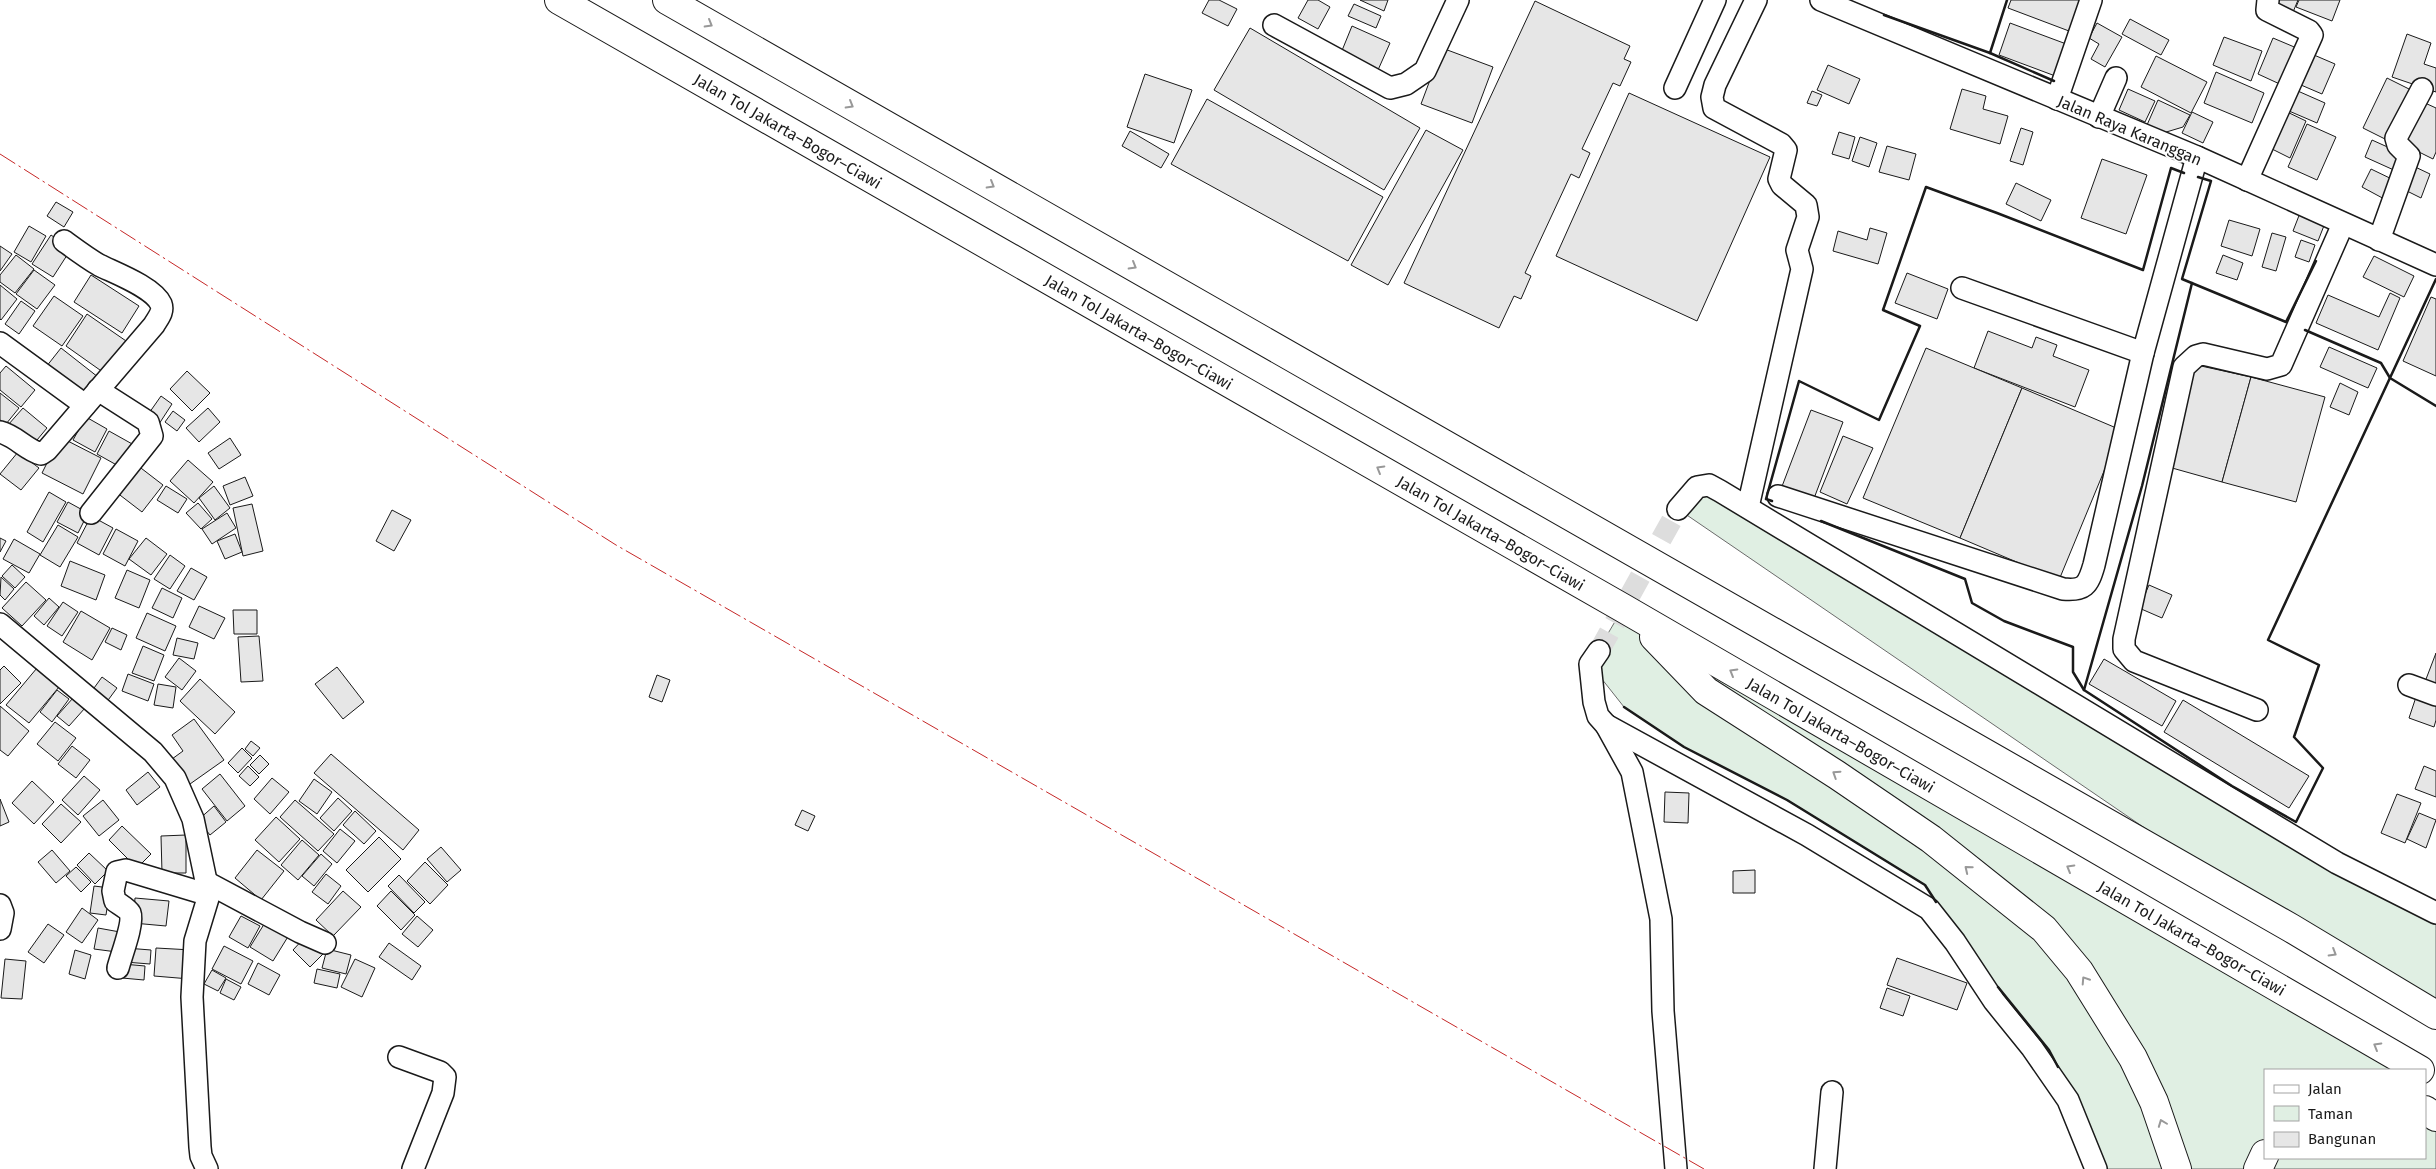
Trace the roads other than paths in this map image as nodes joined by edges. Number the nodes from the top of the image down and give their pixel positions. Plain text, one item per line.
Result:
1 (559, 0) edge
2 (667, 0) edge
3 (1458, 0) edge
4 (1714, 0) edge
5 (1756, 0) edge
6 (1822, 0) edge
7 (2092, 0) edge
8 (2268, 0) edge
9 (1274, 25) dead end
10 (2116, 78) dead end
11 (1675, 88) dead end
12 (2422, 89) dead end
13 (2057, 100) junction
14 (2099, 118) junction
15 (2197, 157) junction
16 (2247, 180) junction
17 (2342, 224) junction
18 (2379, 240) junction
19 (64, 241) dead end
20 (2436, 265) edge
21 (1962, 288) dead end
22 (1, 347) edge
23 (2143, 353) junction
24 (92, 397) junction
25 (0, 432) edge
26 (1778, 496) dead end
27 (1748, 507) junction
28 (1678, 509) tunnel mouth
29 (91, 513) dead end
30 (1632, 614) junction
31 (4, 635) edge
32 (1599, 651) tunnel mouth
33 (2409, 685) dead end
34 (2436, 695) edge
35 (2257, 710) dead end
36 (1606, 726) junction
37 (208, 889) junction
38 (0, 905) edge
39 (2436, 913) edge
40 (0, 929) edge
41 (325, 942) dead end
42 (118, 968) dead end
43 (2401, 995) junction
44 (2436, 1006) edge
45 (2436, 1015) edge
46 (399, 1057) dead end
47 (2418, 1069) edge
48 (1832, 1092) dead end
49 (2264, 1156) edge
50 (207, 1169) edge
51 (413, 1169) edge
52 (1676, 1169) edge
53 (1825, 1169) edge
54 (2096, 1169) edge
55 (2177, 1169) edge
56 (2258, 1169) edge

30 -> 1 highway, Jalan Tol Jakarta–Bogor–Ciawi
2 -> 43 highway
3 - 9 street
4 - 11 street
5 - 27 street
6 - 13 street, Jalan Raya Karanggan
7 - 13 street
8 - 16 street
10 - 14 street
12 - 18 street
13 - 14 street, Jalan Raya Karanggan
14 - 15 street, Jalan Raya Karanggan
15 - 16 street, Jalan Raya Karanggan
15 - 23 street
16 - 17 street, Jalan Raya Karanggan
17 - 18 street, Jalan Raya Karanggan
17 - 35 street
18 - 20 street, Jalan Raya Karanggan
19 - 24 street
21 - 23 street
22 - 24 street
23 - 26 street
24 - 25 street
24 - 29 street
27 - 28 street
27 - 39 street
47 -> 30 highway, Jalan Tol Jakarta–Bogor–Ciawi
55 -> 30 highway
31 - 37 street
32 - 36 street
33 - 34 street
36 - 52 street
36 - 54 street
37 - 41 street
37 - 42 street
37 - 50 street
38 - 40 street
43 - 44 highway
43 - 45 highway
46 - 51 street
48 - 53 street
49 - 56 highway

